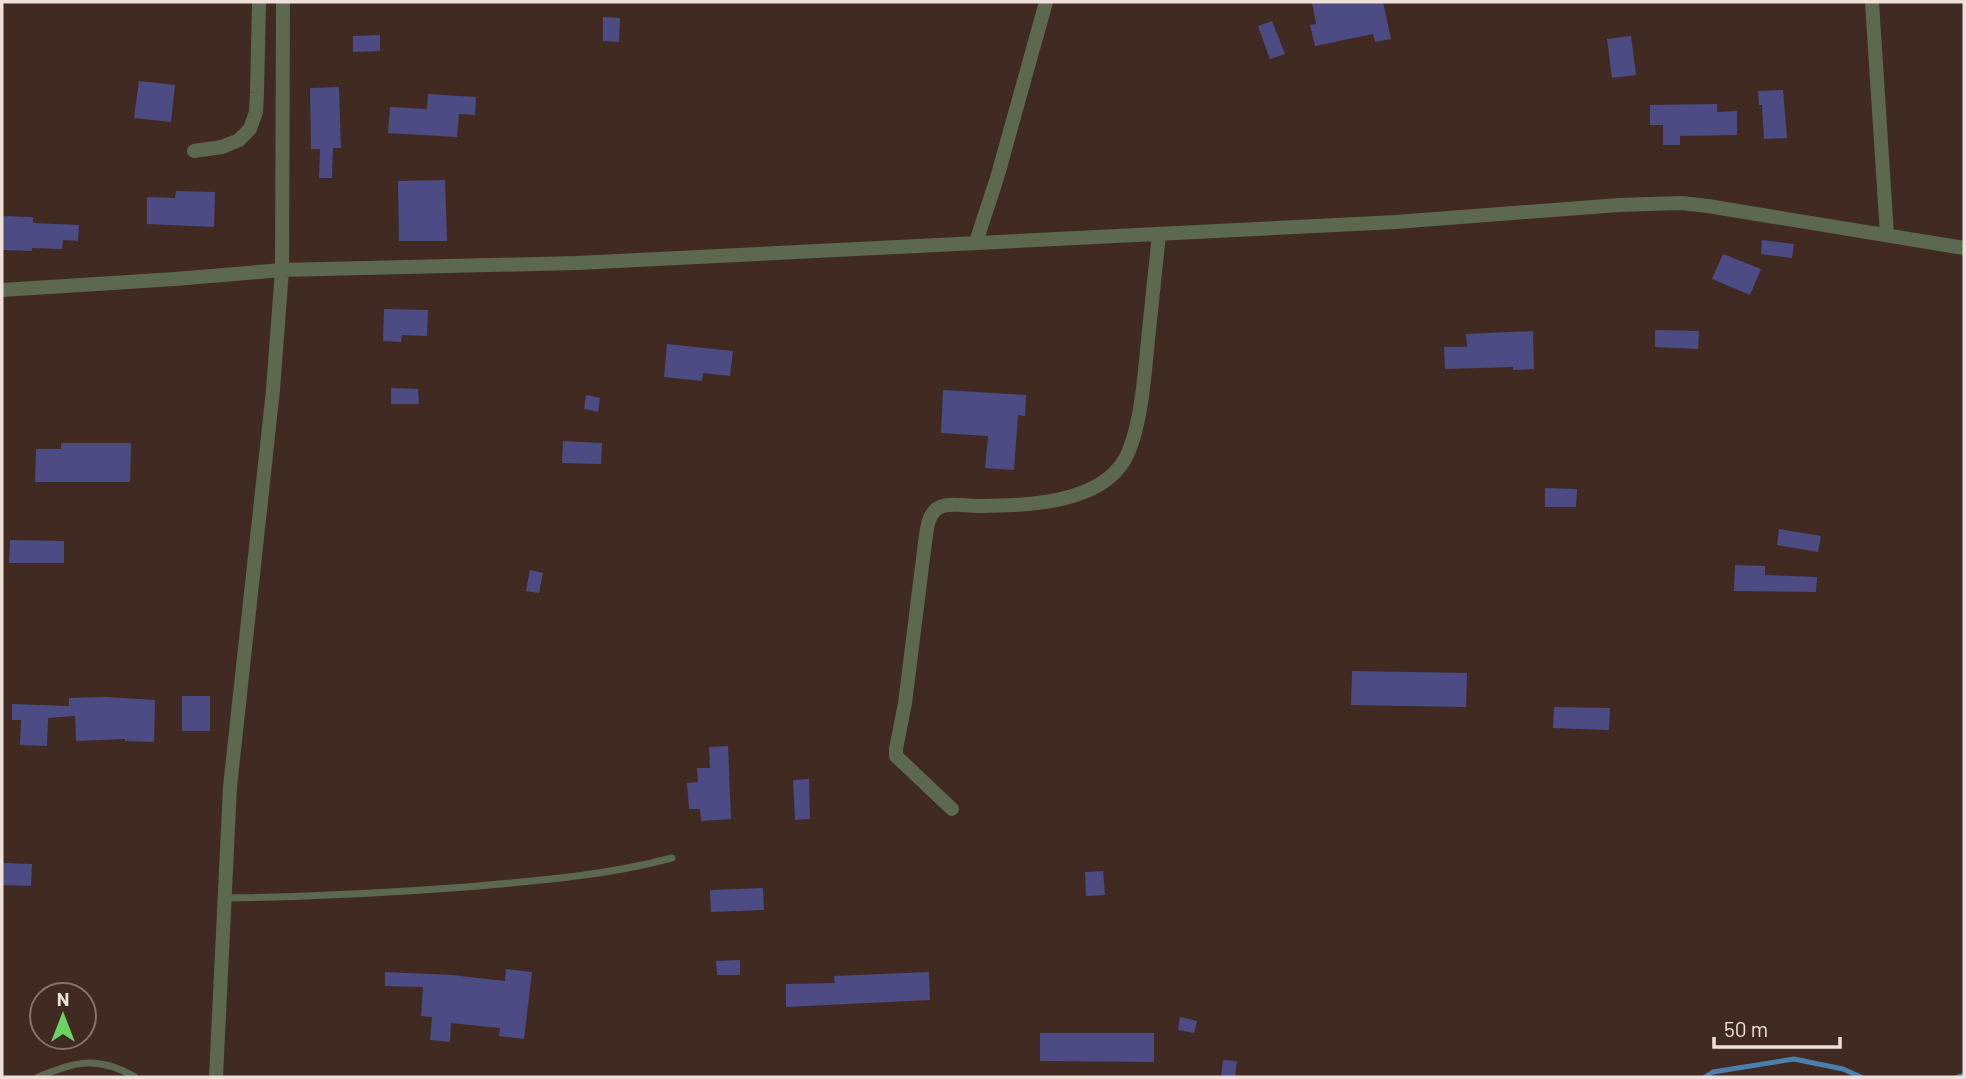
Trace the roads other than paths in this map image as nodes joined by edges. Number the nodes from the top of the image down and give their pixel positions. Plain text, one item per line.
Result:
1 (258, 2) edge
2 (283, 2) edge
3 (1046, 2) edge
4 (1872, 2) edge
5 (194, 151) dead end
6 (1159, 234) junction
7 (1887, 235) junction
8 (976, 242) junction
9 (1964, 248) edge
10 (282, 270) junction
11 (2, 290) edge
12 (952, 808) dead end
13 (672, 859) dead end
14 (224, 898) junction
15 (38, 1077) edge
16 (135, 1077) edge
17 (216, 1077) edge

1 - 5 street
2 - 10 street
3 - 8 street
4 - 7 street
6 - 7 street
6 - 8 street
6 - 12 street
7 - 9 street
8 - 10 street
10 - 11 street
10 - 14 street
13 - 14 lane
14 - 17 street
15 - 16 lane

